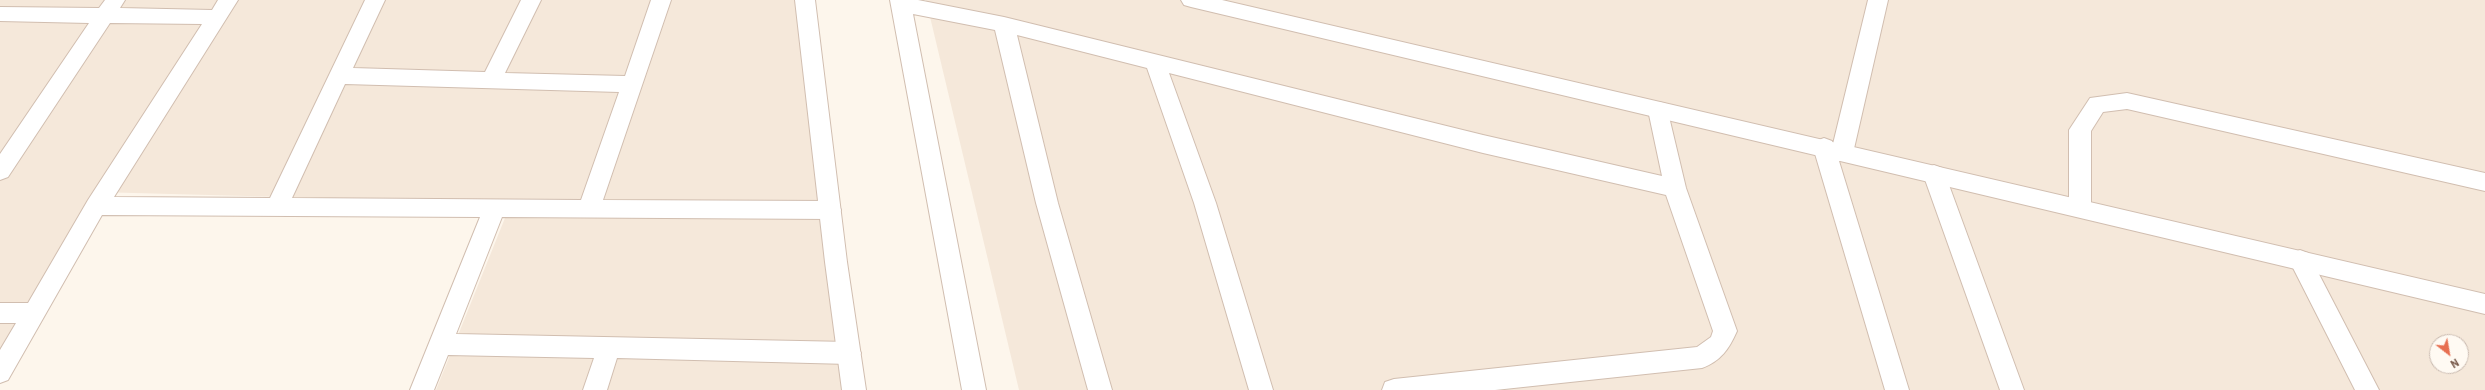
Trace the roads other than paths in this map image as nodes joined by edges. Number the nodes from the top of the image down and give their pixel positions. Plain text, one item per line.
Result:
1 (375, 0) edge
2 (531, 0) edge
3 (661, 0) edge
4 (805, 0) edge
5 (1191, 0) edge
6 (1878, 0) edge
7 (900, 2) edge
8 (110, 8) edge
9 (223, 8) edge
10 (0, 14) edge
11 (1004, 24) junction
12 (1155, 62) junction
13 (338, 76) junction
14 (491, 80) junction
15 (632, 84) junction
16 (1659, 110) junction
17 (1833, 150) junction
18 (0, 171) edge
19 (1934, 174) junction
20 (2485, 182) edge
21 (1675, 188) junction
22 (96, 206) junction
23 (276, 208) junction
24 (2080, 208) junction
25 (494, 209) junction
26 (589, 209) junction
27 (830, 210) junction
28 (2300, 260) junction
29 (2483, 306) edge
30 (0, 313) edge
31 (34, 313) junction
32 (440, 344) junction
33 (609, 348) junction
34 (849, 353) junction
35 (0, 372) edge
36 (422, 390) edge
37 (595, 390) edge
38 (854, 390) edge
39 (974, 390) edge
40 (1100, 390) edge
41 (1261, 390) edge
42 (1394, 390) edge
43 (1897, 390) edge
44 (2012, 390) edge
45 (2367, 390) edge

1 - 13 street
2 - 14 street
3 - 15 street
4 - 27 street
5 - 16 street
6 - 17 street
7 - 11 street
7 - 39 street
8 - 9 street
8 - 10 street
8 - 18 street
9 - 22 street
11 - 12 street
11 - 40 street
12 - 21 street
12 - 41 street
13 - 14 street
13 - 23 street
14 - 15 street
15 - 26 street
16 - 17 street
16 - 21 street
17 - 19 street
17 - 43 street
19 - 24 street
19 - 44 street
20 - 24 street
21 - 42 street
22 - 23 street
22 - 31 street
23 - 25 street
24 - 28 street
25 - 26 street
25 - 32 street
26 - 27 street
27 - 34 street
28 - 29 street
28 - 45 street
30 - 31 street
31 - 35 street
32 - 33 street
32 - 36 street
33 - 34 street
33 - 37 street
34 - 38 street

